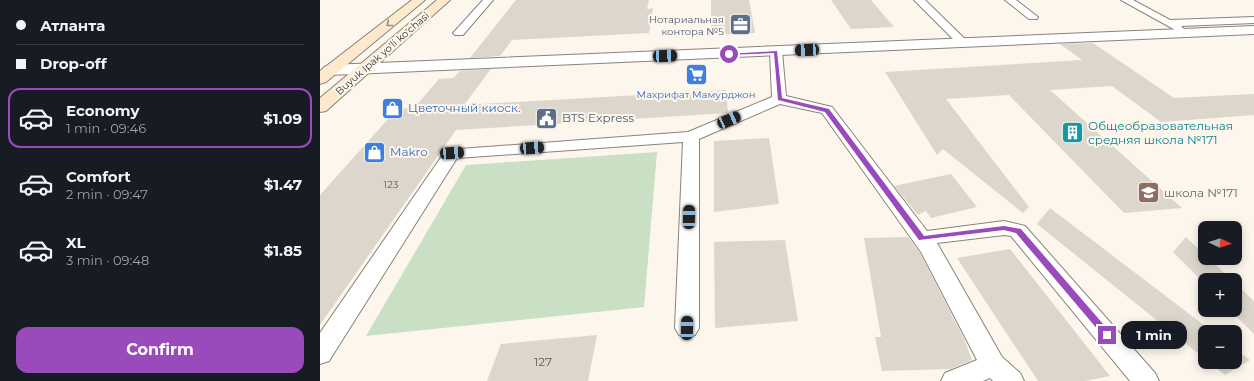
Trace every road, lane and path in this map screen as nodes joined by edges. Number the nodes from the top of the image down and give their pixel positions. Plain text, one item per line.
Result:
1 (419, 0) edge
2 (444, 0) edge
3 (488, 0) edge
4 (919, 0) edge
5 (1010, 0) edge
6 (1126, 0) edge
7 (1033, 16) dead end
8 (1254, 20) edge
9 (1169, 23) junction
10 (459, 32) dead end
11 (1250, 32) edge
12 (1187, 33) junction
13 (963, 43) junction
14 (776, 52) junction
15 (364, 69) junction
16 (325, 74) edge
17 (779, 99) junction
18 (320, 107) edge
19 (691, 137) junction
20 (922, 238) junction
21 (687, 328) dead end
22 (320, 353) edge
23 (1002, 373) edge
24 (954, 381) edge
25 (1146, 381) edge

1 -> 16 main road, Buyuk Ipak yo'li ko'chasi
2 - 15 main road, Buyuk Ipak yo'li ko'chasi
3 - 10 lane
4 - 13 lane
5 - 7 lane
6 - 9 lane
8 - 9 lane
9 - 12 lane
11 - 12 street
12 - 13 street
13 - 14 street
14 - 15 street
14 - 17 lane
15 - 16 street
15 - 18 main road, Buyuk Ipak yo'li ko'chasi
17 - 19 lane
17 - 20 lane
19 - 21 lane
19 - 22 lane
20 - 23 lane
20 - 25 lane
23 - 24 lane

